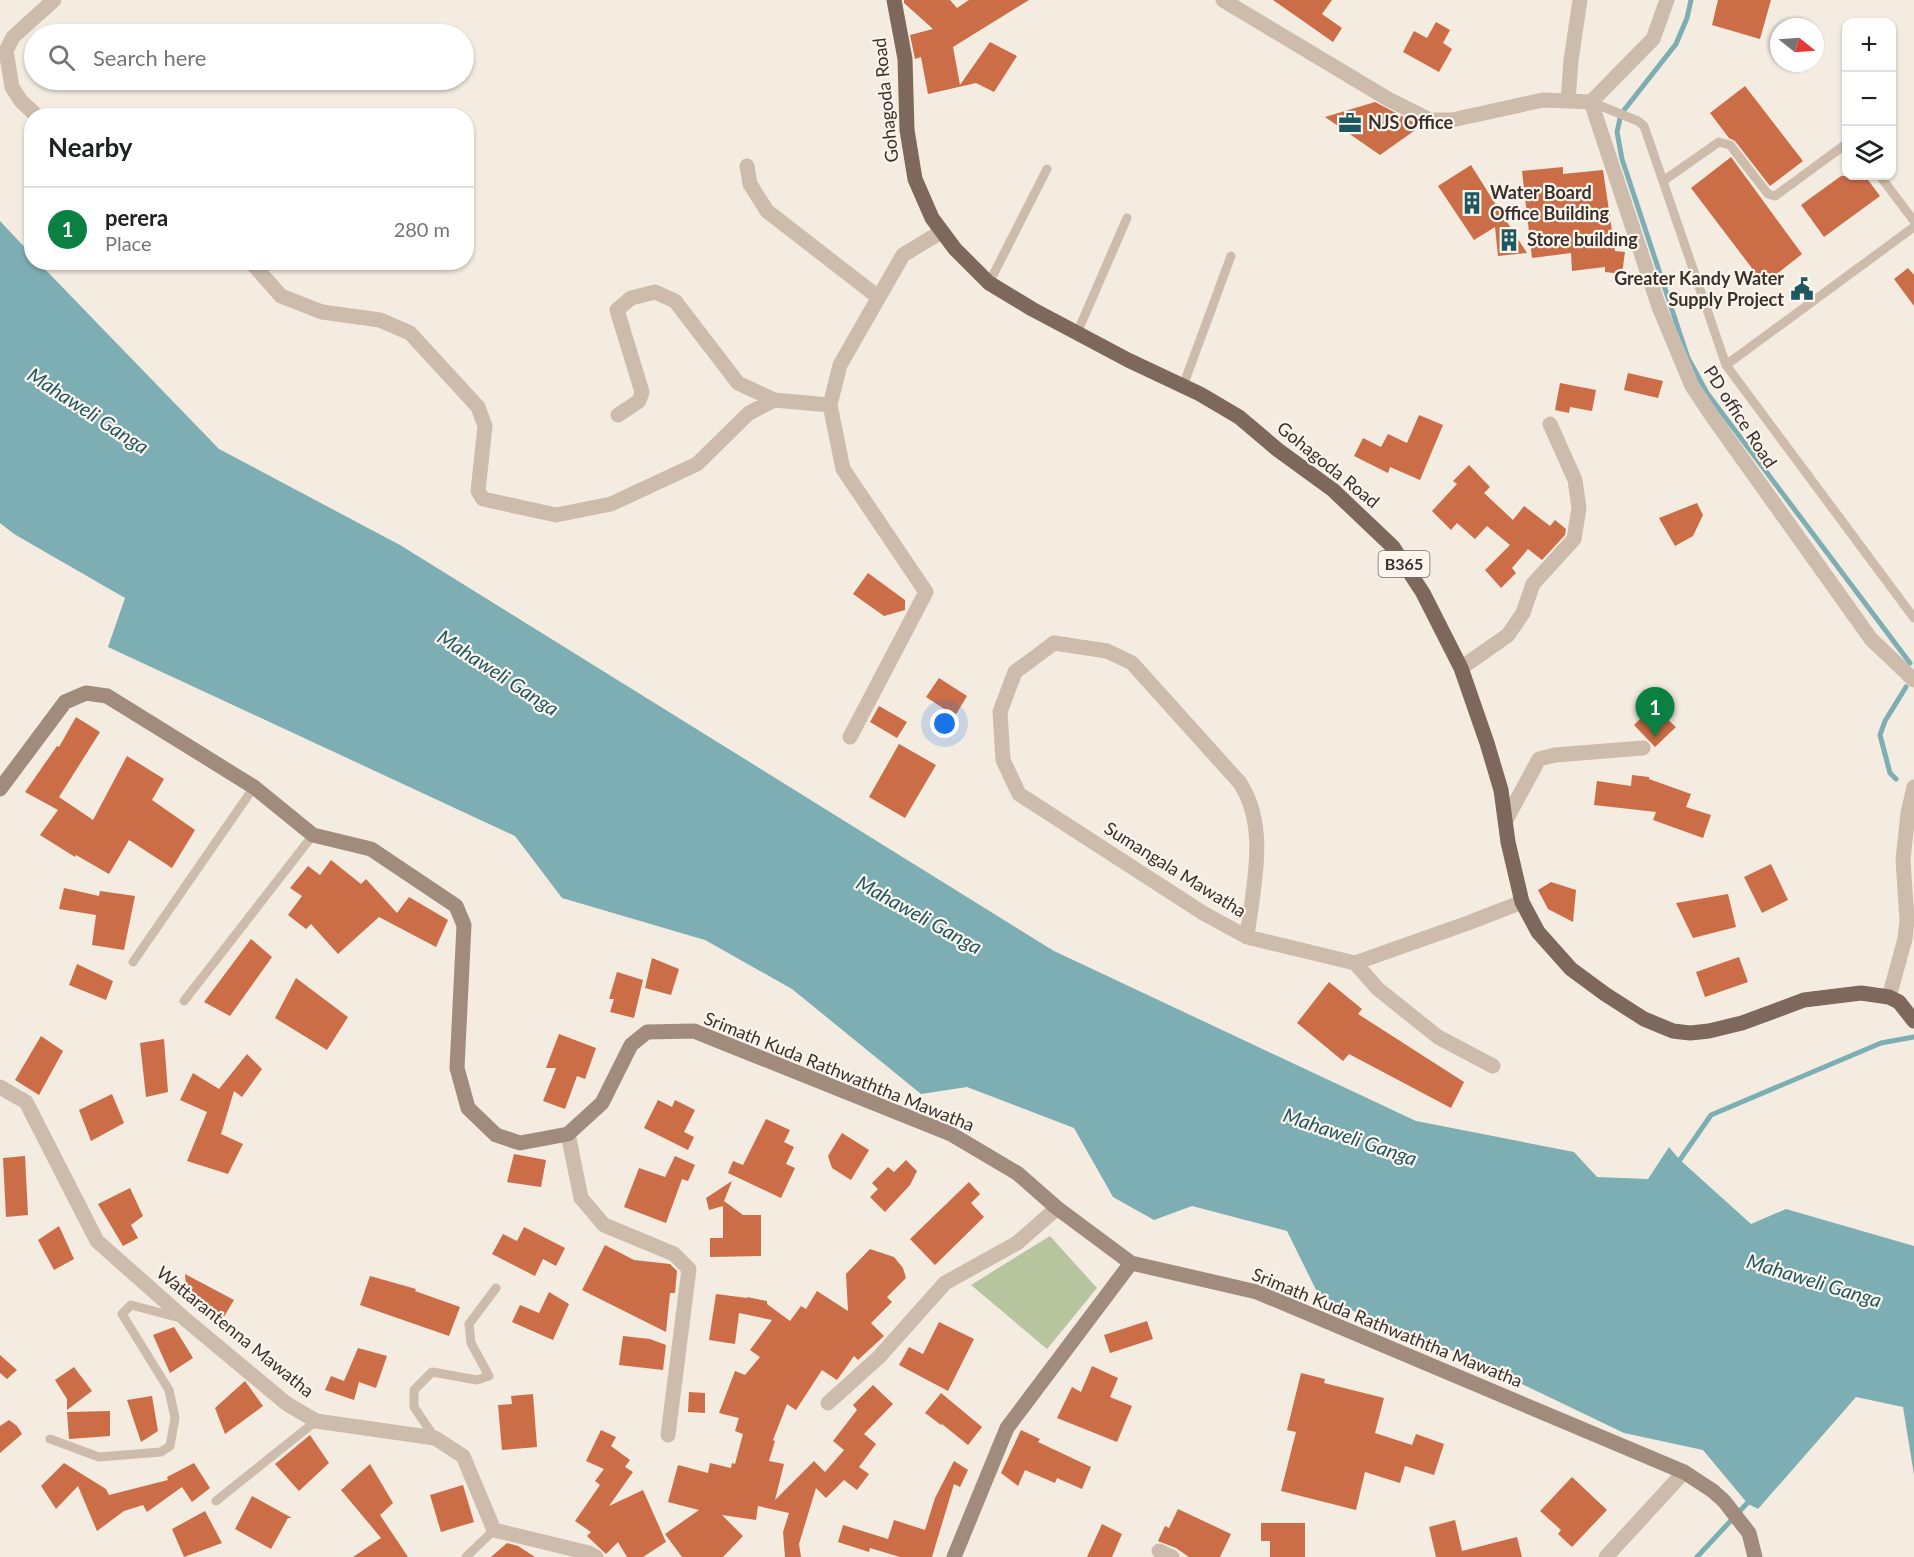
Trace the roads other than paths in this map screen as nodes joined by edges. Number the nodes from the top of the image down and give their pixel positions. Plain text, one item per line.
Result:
1 (54, 0) edge
2 (894, 0) edge
3 (1223, 0) edge
4 (1581, 0) edge
5 (1667, 0) edge
6 (27, 24) edge
7 (24, 27) edge
8 (1568, 101) junction
9 (1591, 102) junction
10 (29, 108) edge
11 (1842, 147) edge
12 (747, 166) dead end
13 (1047, 169) dead end
14 (1883, 180) edge
15 (1663, 182) junction
16 (1127, 218) dead end
17 (1914, 221) edge
18 (1914, 227) edge
19 (941, 232) junction
20 (1231, 256) dead end
21 (258, 270) edge
22 (989, 284) junction
23 (878, 297) junction
24 (1077, 333) junction
25 (1726, 365) junction
26 (1183, 386) junction
27 (774, 400) junction
28 (830, 405) junction
29 (618, 415) dead end
30 (1550, 424) dead end
31 (1914, 618) edge
32 (1461, 668) junction
33 (1914, 680) edge
34 (850, 737) dead end
35 (1643, 748) dead end
36 (254, 787) junction
37 (1914, 787) edge
38 (0, 789) edge
39 (1506, 820) junction
40 (313, 836) junction
41 (1522, 902) junction
42 (1247, 937) junction
43 (133, 962) dead end
44 (1354, 963) junction
45 (1889, 997) junction
46 (184, 1001) dead end
47 (1912, 1018) edge
48 (1493, 1066) dead end
49 (0, 1087) edge
50 (568, 1134) junction
51 (1057, 1208) junction
52 (1131, 1263) junction
53 (496, 1288) dead end
54 (185, 1319) junction
55 (828, 1403) dead end
56 (316, 1421) junction
57 (668, 1435) dead end
58 (435, 1438) junction
59 (50, 1439) dead end
60 (1684, 1472) junction
61 (216, 1501) dead end
62 (494, 1530) junction
63 (466, 1557) edge
64 (596, 1557) edge
65 (954, 1557) edge
66 (1606, 1557) edge
67 (1755, 1557) edge

1 - 6 street
2 - 19 main road, Gohagoda Road / B365
3 - 8 street
4 - 8 street
5 - 9 street
7 - 10 street
8 - 9 street
9 - 15 lane
9 - 33 street, PD office Road
11 - 15 lane
12 - 23 street
13 - 22 lane
14 - 17 lane
15 - 25 lane
16 - 24 lane
18 - 25 lane
19 - 22 main road, Gohagoda Road / B365
19 - 23 street
20 - 26 lane
21 - 27 street
22 - 24 main road, Gohagoda Road / B365
23 - 28 street
24 - 26 main road, Gohagoda Road / B365
25 - 31 lane
26 - 32 main road, Gohagoda Road / B365
27 - 28 street
27 - 29 street
28 - 34 street
30 - 32 street
32 - 39 main road, Gohagoda Road / B365
35 - 39 street
36 - 38 street
36 - 40 street
36 - 43 lane
37 - 45 street
39 - 41 main road, Gohagoda Road / B365
40 - 46 lane
40 - 50 street
41 - 44 street
41 - 45 main road, Gohagoda Road / B365
42 - 42 street, Sumangala Mawatha
42 - 44 street, Sumangala Mawatha
44 - 48 street
45 - 47 main road
49 - 54 street, Wattarantenna Mawatha
50 - 51 street, Srimath Kuda Rathwaththa Mawatha
50 - 57 street
51 - 52 street, Srimath Kuda Rathwaththa Mawatha
51 - 55 street
52 - 60 street, Srimath Kuda Rathwaththa Mawatha
52 - 65 street
53 - 58 lane
54 - 56 street, Wattarantenna Mawatha
54 - 59 lane
56 - 58 street, Wattarantenna Mawatha
56 - 61 lane
58 - 62 street, Wattarantenna Mawatha
60 - 66 street
60 - 67 street, Srimath Kuda Rathwaththa Mawatha
62 - 63 lane
62 - 64 street

